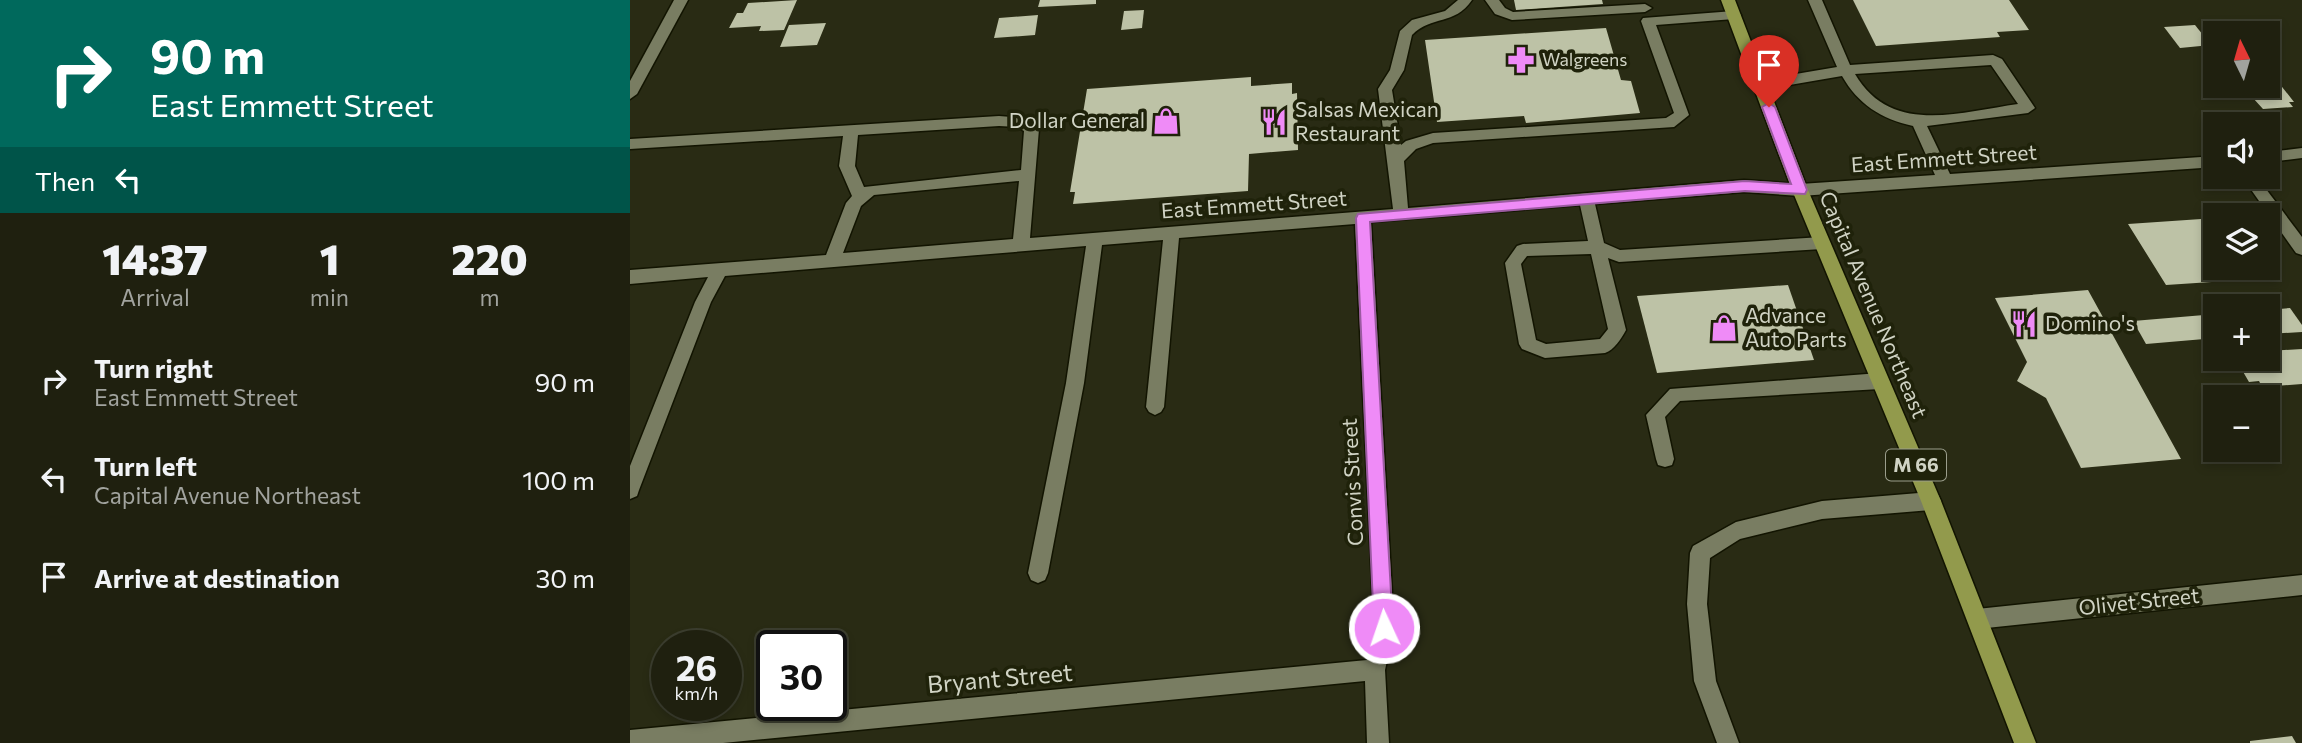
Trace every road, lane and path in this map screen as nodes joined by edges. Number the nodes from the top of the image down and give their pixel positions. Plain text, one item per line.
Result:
1 (681, 0) edge
2 (1465, 0) edge
3 (1492, 0) edge
4 (1728, 0) edge
5 (1815, 0) edge
6 (1645, 10) edge
7 (1734, 15) junction
8 (1847, 70) junction
9 (1760, 85) junction
10 (630, 94) edge
11 (1918, 122) junction
12 (851, 130) junction
13 (630, 144) edge
14 (2302, 153) edge
15 (2280, 156) edge
16 (1396, 159) junction
17 (2203, 163) edge
18 (1027, 175) junction
19 (1945, 180) junction
20 (2258, 189) edge
21 (1800, 190) junction
22 (861, 198) junction
23 (1586, 199) junction
24 (1401, 216) junction
25 (1363, 218) junction
26 (1172, 232) junction
27 (1094, 238) junction
28 (1822, 243) junction
29 (1021, 244) junction
30 (1597, 247) junction
31 (2302, 249) edge
32 (832, 261) junction
33 (720, 270) junction
34 (630, 277) edge
35 (1881, 381) junction
36 (1155, 407) dead end
37 (1665, 459) dead end
38 (630, 489) edge
39 (1931, 501) junction
40 (1038, 573) dead end
41 (2302, 585) edge
42 (1977, 619) junction
43 (1375, 670) junction
44 (630, 741) edge
45 (1378, 743) edge
46 (1728, 743) edge
47 (2025, 743) edge

1 - 10 street
2 - 16 street
3 - 6 street
4 - 7 main road, Capital Avenue Northeast / M 66
5 - 8 street
6 - 7 street
6 - 16 street
7 - 9 main road, Capital Avenue Northeast / M 66
8 - 9 street
8 - 11 street
8 - 11 street
9 - 21 main road, Capital Avenue Northeast / M 66
11 - 19 street
12 - 13 street
12 - 18 street
12 - 22 street
14 - 15 street
16 - 24 street
17 - 19 street, East Emmett Street
18 - 22 street
18 - 29 street
19 - 21 street, East Emmett Street
20 - 31 street
21 - 23 street, East Emmett Street
21 - 28 main road, Capital Avenue Northeast / M 66
22 - 32 street
23 - 24 street, East Emmett Street
23 - 30 street
24 - 25 street, East Emmett Street
25 - 26 street, East Emmett Street
25 - 43 street, Convis Street
26 - 27 street, East Emmett Street
26 - 36 street
27 - 29 street, East Emmett Street
27 - 40 street
28 - 30 street
28 - 35 main road, Capital Avenue Northeast / M 66
29 - 32 street, East Emmett Street
30 - 30 street
32 - 33 street, East Emmett Street
33 - 34 street, East Emmett Street
33 - 38 street
35 - 37 street
35 - 39 main road, Capital Avenue Northeast / M 66
39 - 42 main road, Capital Avenue Northeast / M 66
39 - 46 street
41 - 42 street, Olivet Street
42 - 47 main road, Capital Avenue Northeast / M 66
43 - 44 street, Bryant Street
43 - 45 street, Convis Street

